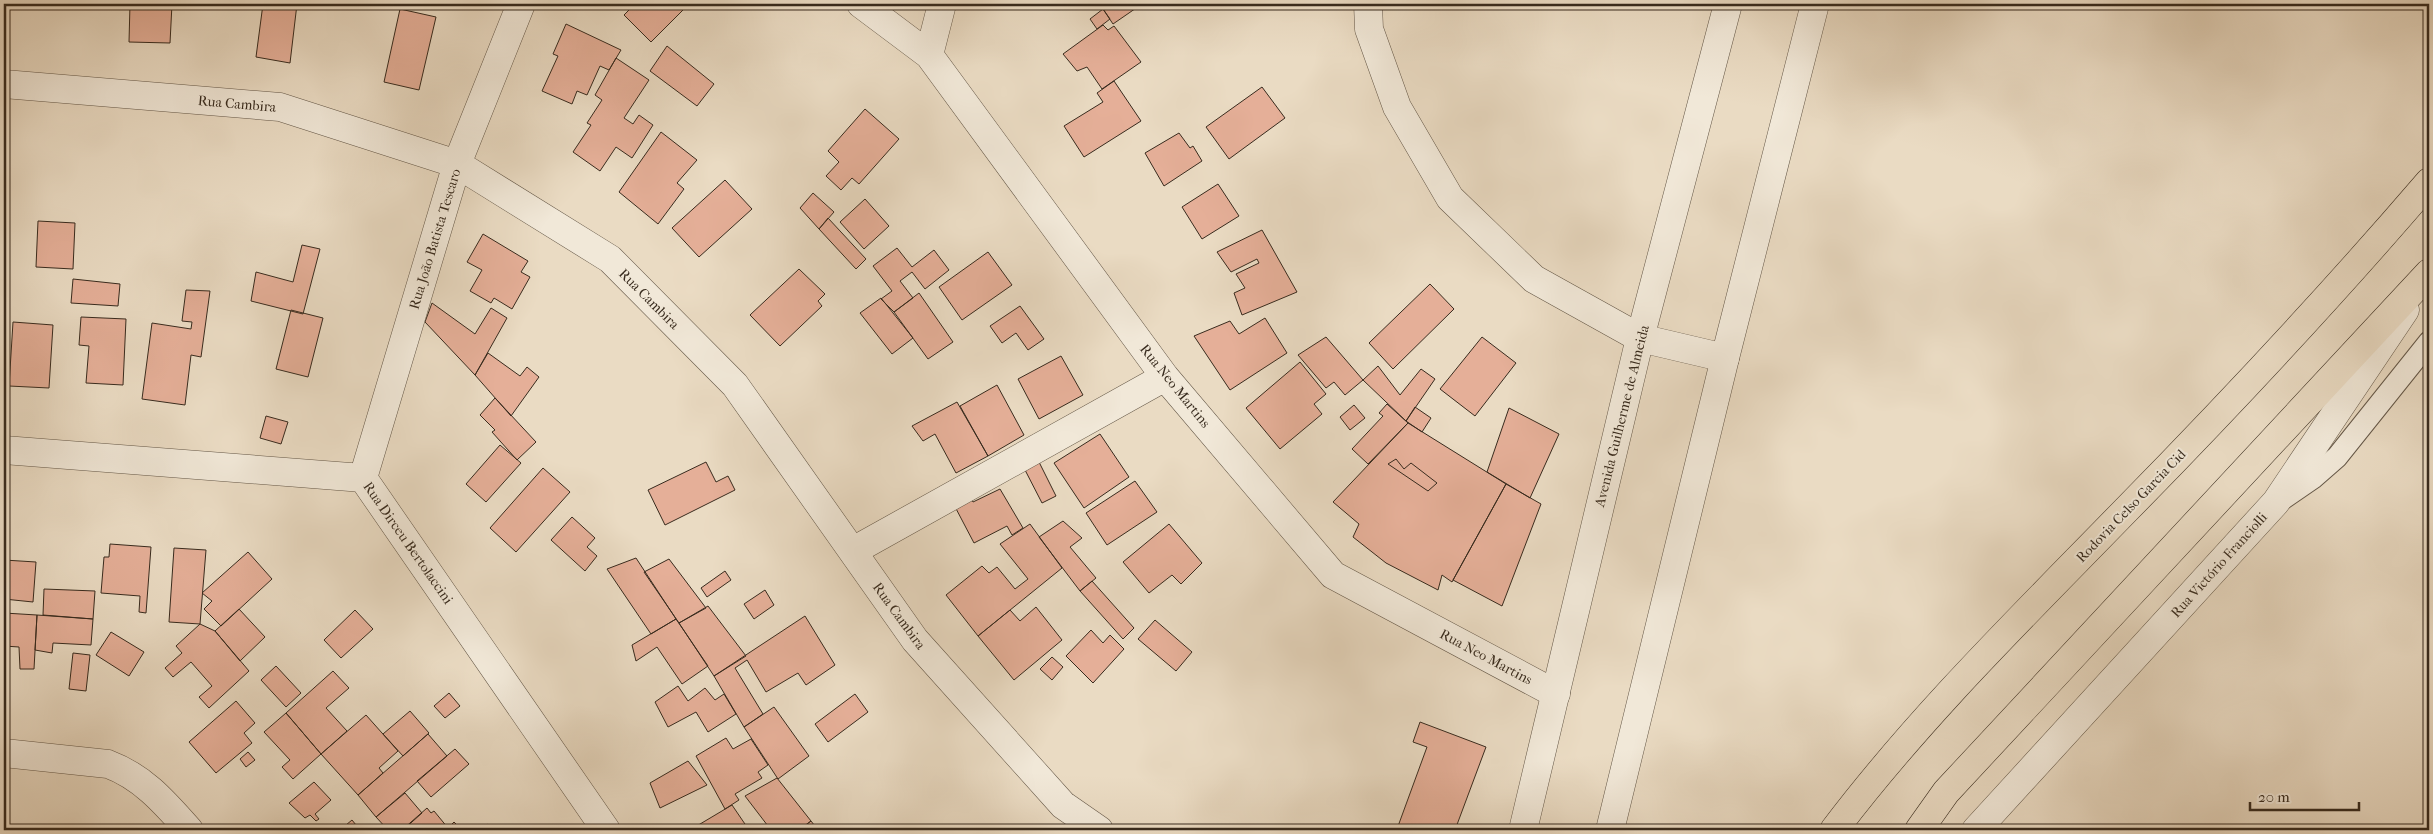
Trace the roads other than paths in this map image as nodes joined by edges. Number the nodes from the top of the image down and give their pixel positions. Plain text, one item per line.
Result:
1 (521, 4) edge
2 (860, 4) edge
3 (942, 4) edge
4 (1368, 4) edge
5 (1728, 4) edge
6 (1815, 4) edge
7 (929, 55) junction
8 (4, 84) edge
9 (457, 164) junction
10 (2429, 182) edge
11 (2429, 274) edge
12 (1640, 338) junction
13 (2429, 342) edge
14 (1725, 358) junction
15 (1165, 377) junction
16 (4, 450) edge
17 (363, 478) junction
18 (2276, 502) junction
19 (853, 552) junction
20 (1556, 694) junction
21 (4, 752) edge
22 (189, 830) edge
23 (606, 830) edge
24 (1100, 830) edge
25 (1523, 830) edge
26 (1610, 830) edge
27 (1834, 830) edge
28 (1919, 830) edge
29 (1976, 830) edge

1 - 9 street, Rua João Batista Tescaro
2 - 7 street, Rua Neo Martins
3 - 7 street
4 - 12 street
5 - 12 street, Avenida Guilherme de Almeida
6 - 14 street
7 - 15 street, Rua Neo Martins
8 - 9 street, Rua Cambira
9 - 17 street, Rua João Batista Tescaro
9 - 19 street, Rua Cambira
10 - 27 highway, Rodovia Celso Garcia Cid
11 - 18 street, Rua Victório Franciolli
11 - 28 highway
12 - 14 street
12 - 20 street, Avenida Guilherme de Almeida
13 - 18 lane
14 - 26 street
15 - 19 street
15 - 20 street, Rua Neo Martins
16 - 17 street, Rua Dirceu Bertolaccini
17 - 23 street, Rua Dirceu Bertolaccini
18 - 29 street, Rua Victório Franciolli
19 - 24 street, Rua Cambira
20 - 25 street, Avenida Guilherme de Almeida
21 - 22 street

